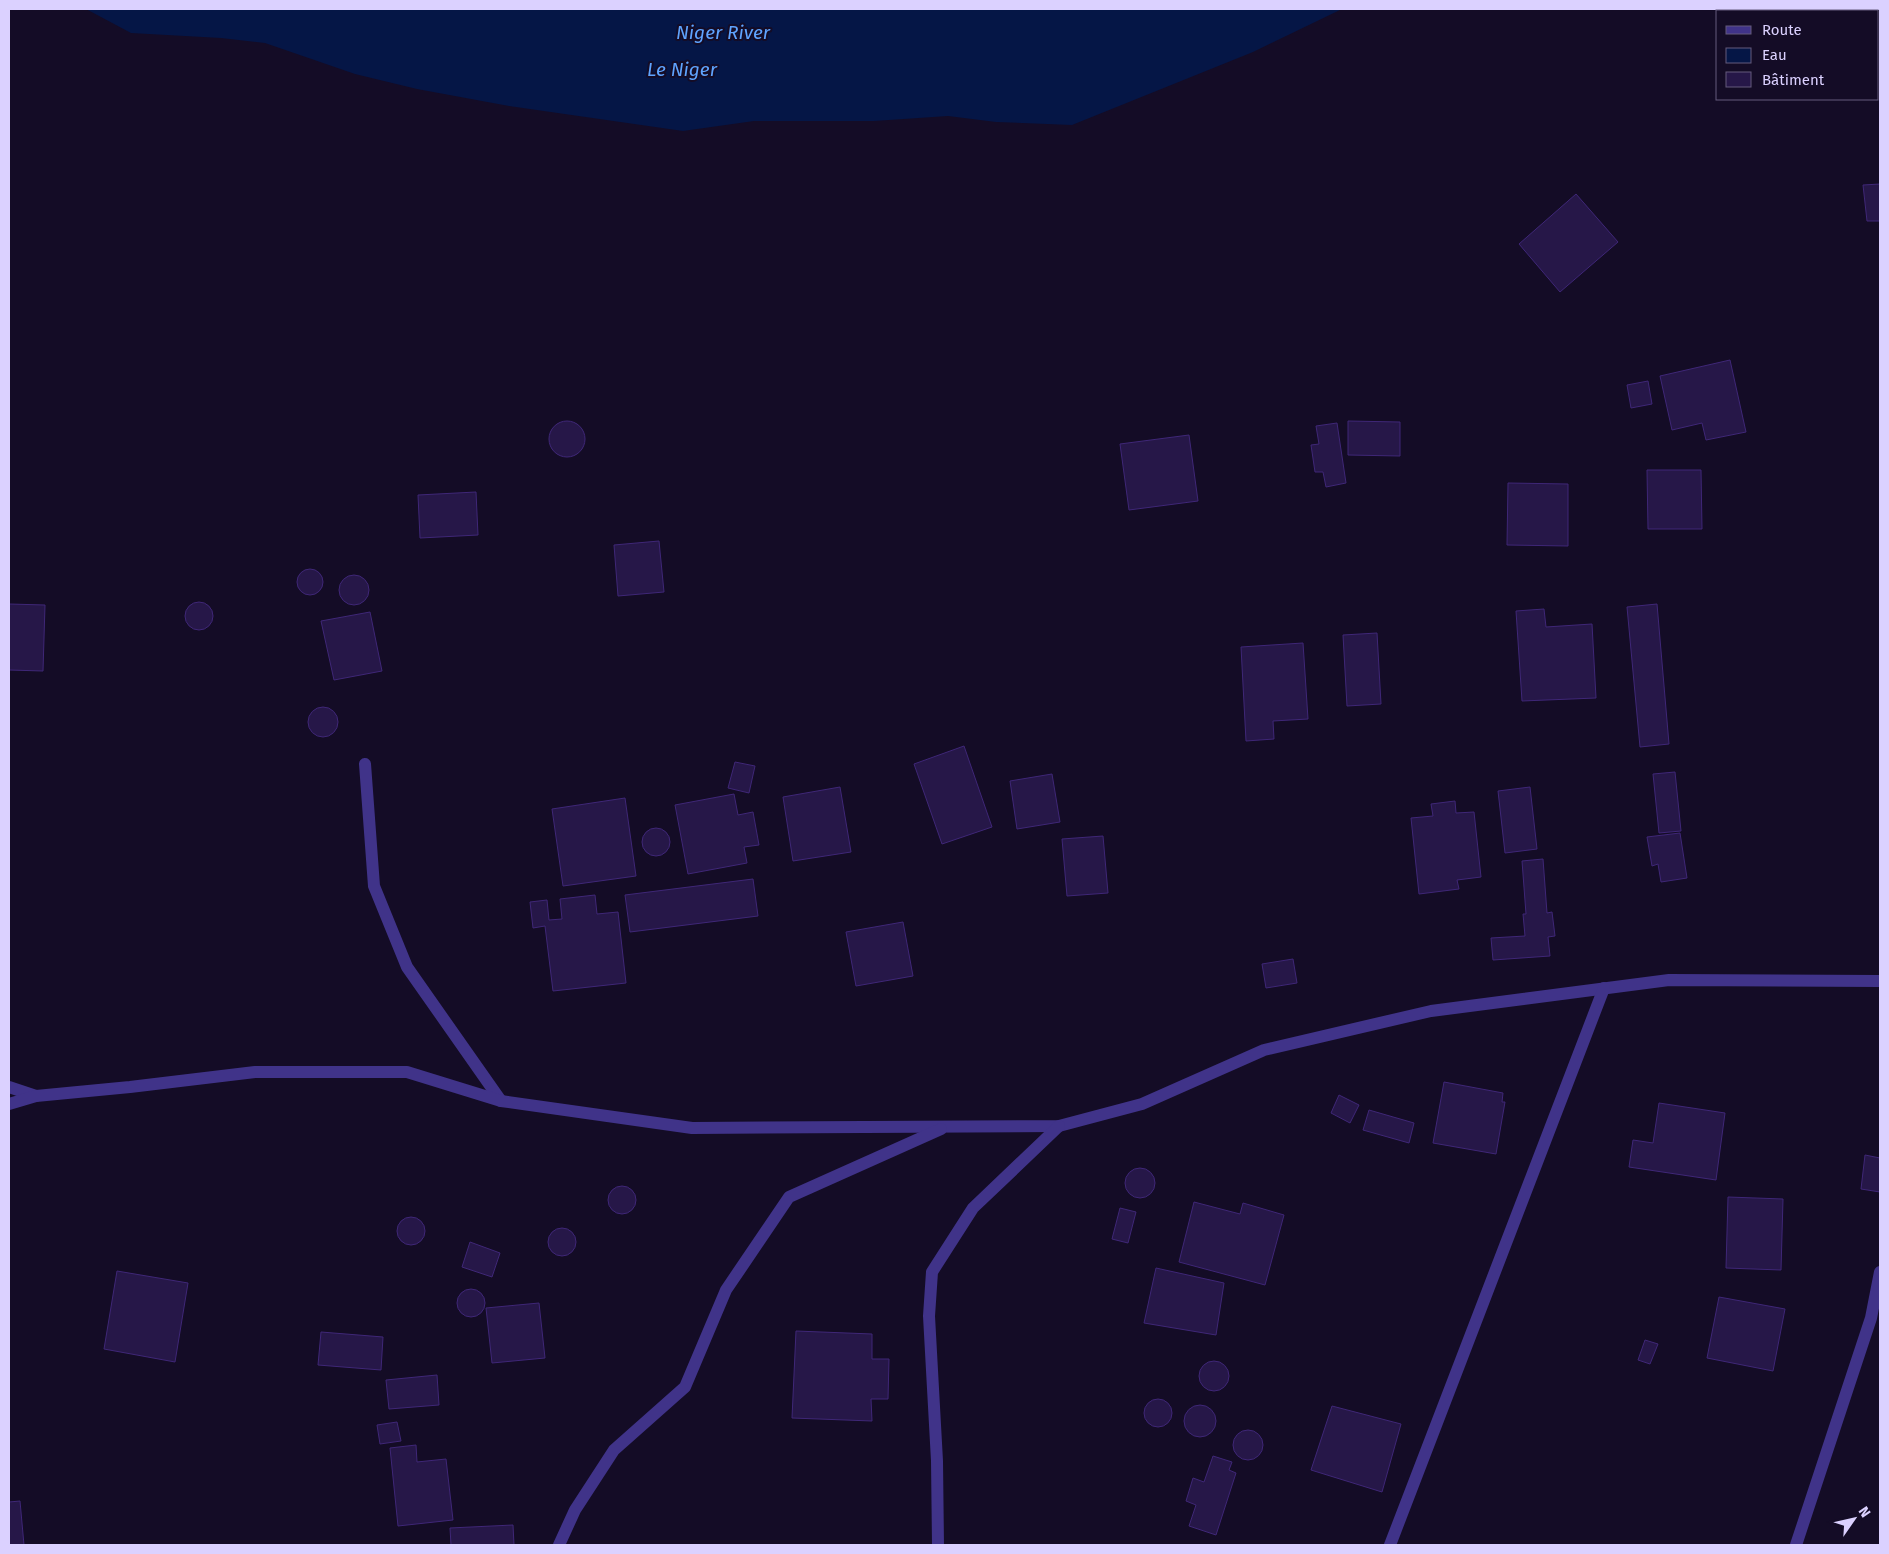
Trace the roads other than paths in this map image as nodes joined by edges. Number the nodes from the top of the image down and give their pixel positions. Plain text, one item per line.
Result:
1 (365, 764) dead end
2 (1880, 980) edge
3 (1604, 988) junction
4 (9, 1087) edge
5 (36, 1096) junction
6 (501, 1101) junction
7 (9, 1104) edge
8 (1059, 1126) junction
9 (946, 1127) junction
10 (1880, 1272) edge
11 (559, 1545) edge
12 (938, 1545) edge
13 (1390, 1545) edge
14 (1796, 1545) edge

1 - 6 street
2 - 3 street
3 - 8 street
3 - 13 street
4 - 5 street
5 - 6 street
5 - 7 street
6 - 9 street
8 - 9 street
8 - 12 street
9 - 11 street
10 - 14 street

